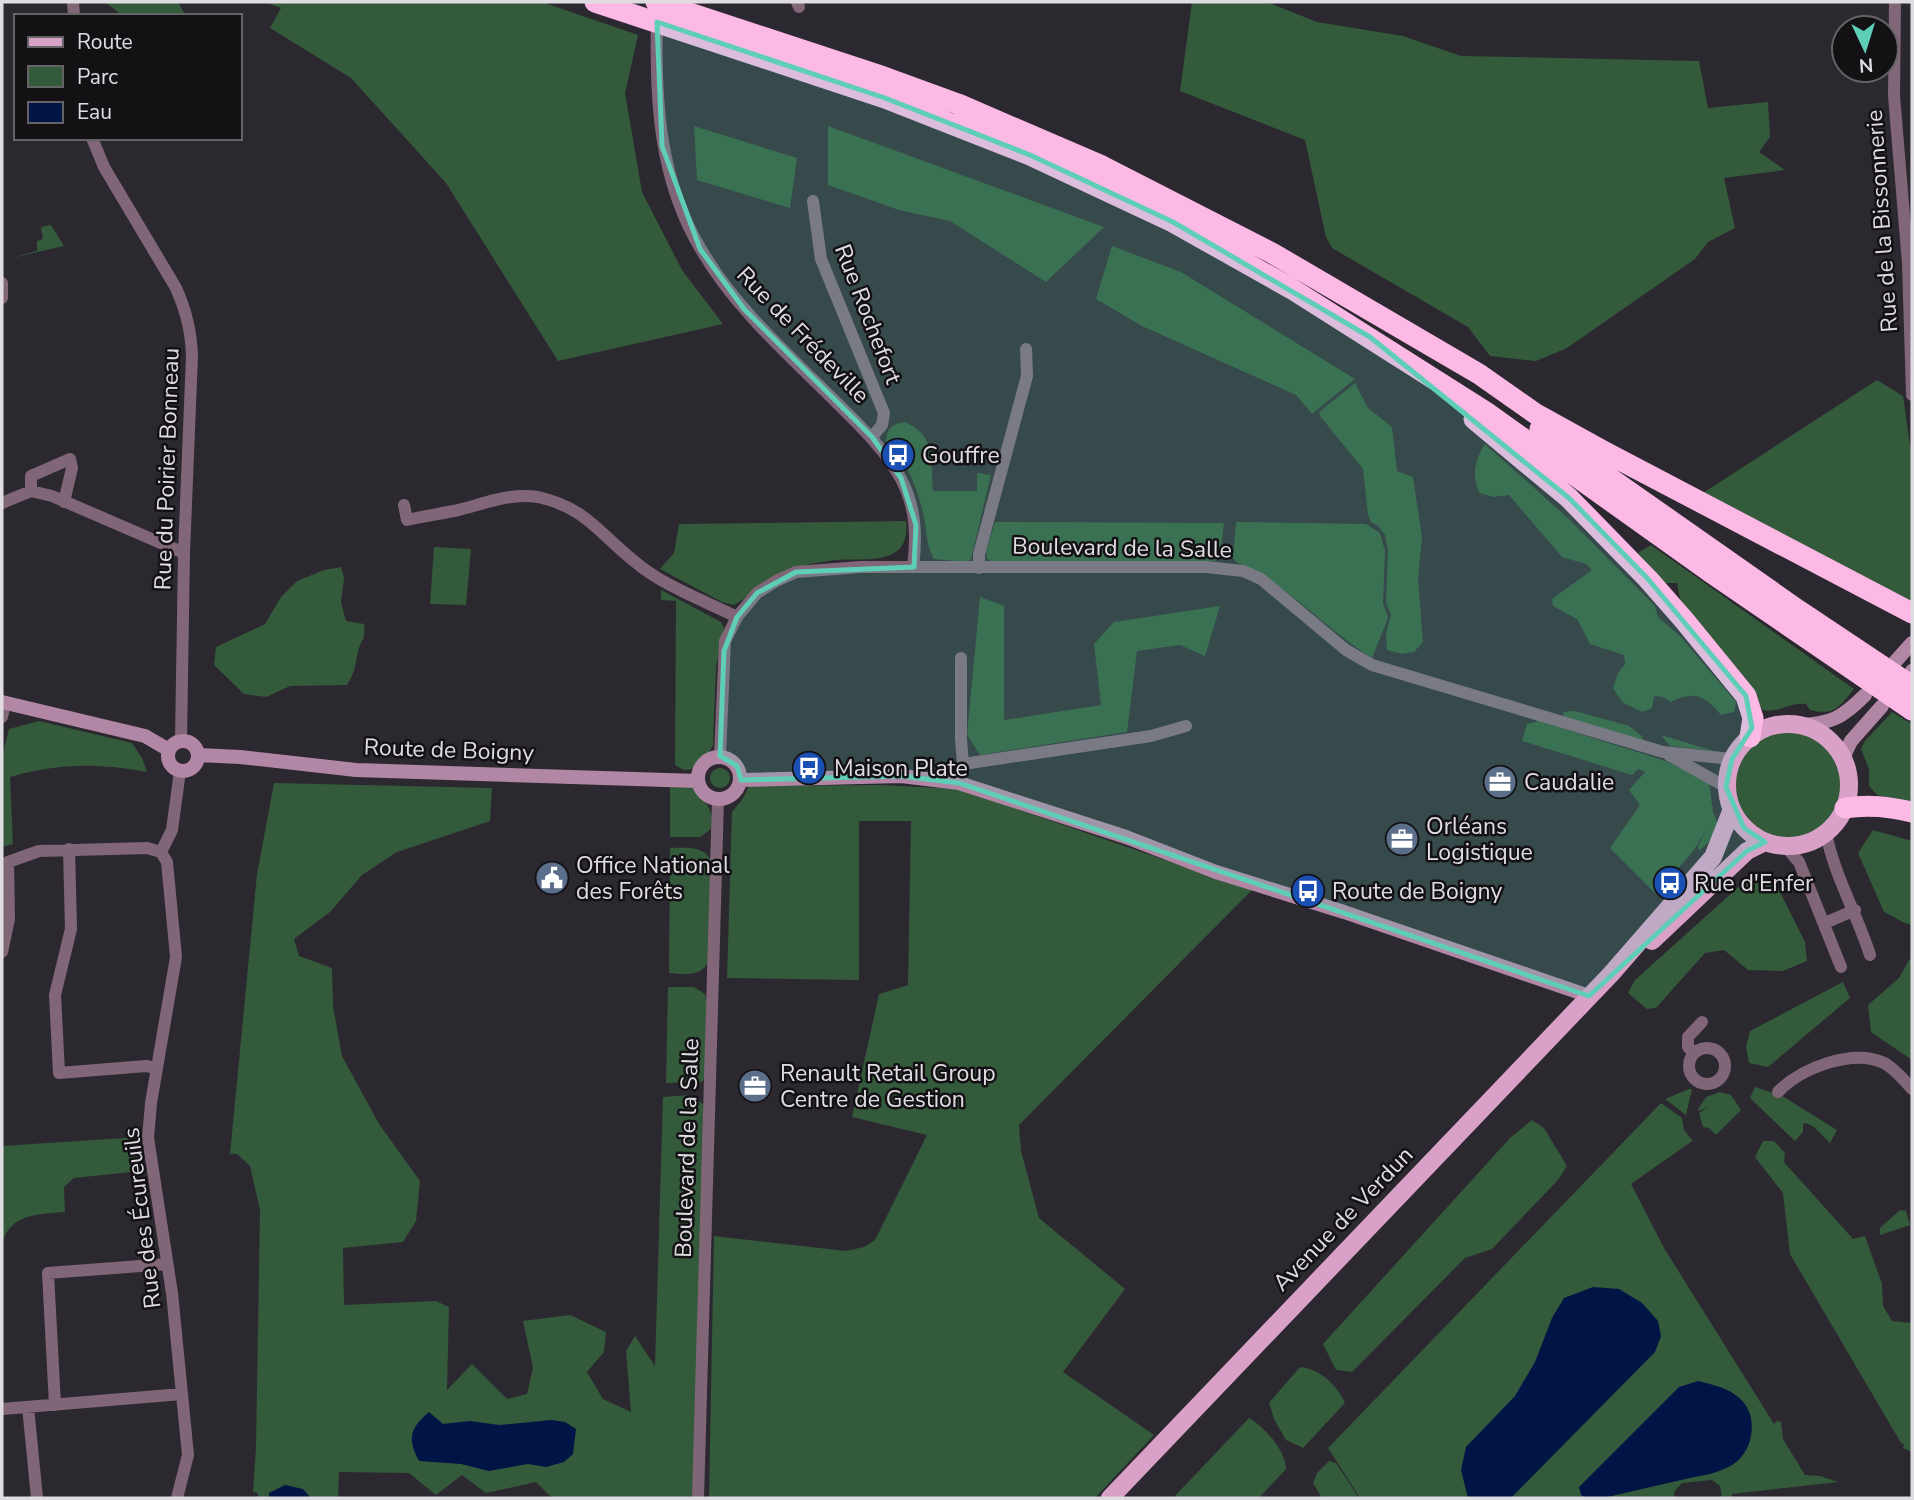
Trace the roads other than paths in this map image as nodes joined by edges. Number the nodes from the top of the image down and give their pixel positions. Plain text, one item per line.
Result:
1 (594, 2) edge
2 (656, 2) edge
3 (1895, 2) edge
4 (93, 140) edge
5 (813, 201) dead end
6 (2, 283) edge
7 (1341, 294) junction
8 (2, 298) edge
9 (1370, 337) junction
10 (1912, 339) edge
11 (1026, 349) dead end
12 (1912, 395) edge
13 (873, 438) junction
14 (32, 491) junction
15 (64, 502) junction
16 (2, 503) edge
17 (404, 505) dead end
18 (184, 553) junction
19 (913, 567) junction
20 (979, 568) junction
21 (1912, 613) edge
22 (737, 617) junction
23 (1912, 643) edge
24 (961, 658) dead end
25 (1857, 661) junction
26 (1895, 662) dead end
27 (1912, 677) edge
28 (1865, 695) dead end
29 (1882, 706) dead end
30 (3, 707) edge
31 (1912, 710) edge
32 (1798, 725) junction
33 (1186, 726) dead end
34 (1749, 737) junction
35 (175, 746) junction
36 (1662, 752) junction
37 (199, 755) junction
38 (720, 756) junction
39 (1843, 758) junction
40 (1732, 759) junction
41 (963, 764) junction
42 (180, 771) junction
43 (741, 780) junction
44 (698, 781) junction
45 (959, 783) junction
46 (1726, 787) junction
47 (718, 799) junction
48 (1845, 808) junction
49 (1732, 809) junction
50 (1912, 812) edge
51 (1826, 832) junction
52 (1765, 842) junction
53 (1785, 846) junction
54 (69, 849) junction
55 (161, 852) junction
56 (1855, 911) junction
57 (1825, 923) junction
58 (2, 952) edge
59 (1870, 955) dead end
60 (1841, 967) dead end
61 (1611, 974) junction
62 (1589, 996) junction
63 (1702, 1023) dead end
64 (1694, 1053) dead end
65 (157, 1068) junction
66 (1912, 1089) edge
67 (1778, 1091) dead end
68 (167, 1264) junction
69 (183, 1394) junction
70 (55, 1405) junction
71 (28, 1407) junction
72 (2, 1409) edge
73 (37, 1498) edge
74 (177, 1498) edge
75 (698, 1498) edge
76 (1110, 1498) edge

1 - 9 highway
2 - 7 highway
2 - 13 street, Rue de Frédeville
3 - 10 street, Rue de la Bissonnerie
4 - 18 street, Rue du Poirier Bonneau
5 - 13 street, Rue Rochefort
6 - 8 street
7 - 21 highway
7 - 25 highway
9 - 25 highway
9 - 34 highway
10 - 12 street, Rue de la Bissonnerie
11 - 20 street
13 - 19 street, Rue de Frédeville
14 - 15 street
14 - 15 street
14 - 16 street
15 - 18 street
17 - 22 street
18 - 35 street, Rue du Poirier Bonneau
19 - 20 street, Boulevard de la Salle
19 - 22 street, Boulevard de la Salle
20 - 36 street, Boulevard de la Salle
22 - 38 street, Boulevard de la Salle
23 - 26 street
24 - 41 street
25 - 27 highway
25 - 31 highway
28 - 32 street
29 - 39 street
30 - 35 street
32 - 34 main road
32 - 39 main road
33 - 41 street
34 - 40 main road
35 - 37 street
35 - 42 street
36 - 40 street, Boulevard de la Salle
36 - 46 street, Boulevard de la Salle
37 - 42 street
37 - 44 street, Route de Boigny
38 - 43 street
38 - 44 street
39 - 48 main road
40 - 46 main road
41 - 45 street
42 - 55 street
43 - 45 street
43 - 47 street
44 - 47 street
45 - 62 street
46 - 49 main road
47 - 75 street, Boulevard de la Salle
48 - 50 highway
48 - 51 main road
49 - 52 main road
49 - 61 main road, Avenue de Verdun
51 - 53 main road
51 - 56 street
52 - 53 main road
52 - 61 main road, Avenue de Verdun
53 - 57 street
54 - 55 street
54 - 58 street
54 - 65 street
55 - 65 street, Rue des Écureuils
56 - 57 street
56 - 59 street
57 - 60 street
61 - 62 main road, Avenue de Verdun
62 - 76 main road, Avenue de Verdun
63 - 64 street
65 - 68 street, Rue des Écureuils
66 - 67 street
68 - 69 street, Rue des Écureuils
68 - 70 street
69 - 70 street
69 - 74 street, Rue des Écureuils
70 - 71 street
71 - 72 street
71 - 73 street

